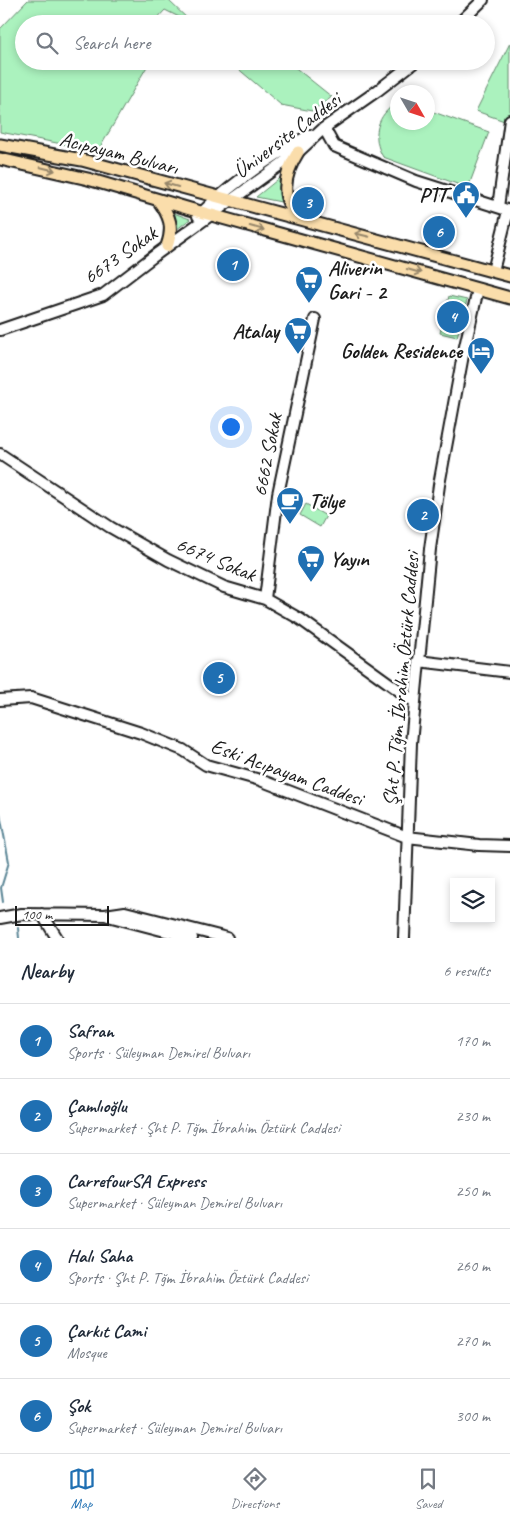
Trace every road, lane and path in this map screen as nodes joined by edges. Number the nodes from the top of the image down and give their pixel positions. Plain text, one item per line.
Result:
1 (483, 0) edge
2 (467, 15) edge
3 (405, 70) edge
4 (510, 120) edge
5 (324, 128) junction
6 (0, 145) edge
7 (298, 152) junction
8 (0, 159) edge
9 (158, 200) junction
10 (223, 200) junction
11 (505, 210) edge
12 (201, 215) junction
13 (310, 223) junction
14 (167, 246) junction
15 (493, 271) junction
16 (510, 276) edge
17 (478, 289) junction
18 (510, 298) edge
19 (315, 319) dead end
20 (0, 330) edge
21 (0, 454) edge
22 (265, 599) junction
23 (418, 661) junction
24 (510, 672) edge
25 (0, 700) edge
26 (415, 702) junction
27 (407, 836) junction
28 (510, 846) edge
29 (42, 914) junction
30 (105, 915) junction
31 (0, 918) edge
32 (57, 938) edge
33 (192, 938) edge
34 (227, 938) edge
35 (404, 938) edge

1 - 2 street
3 - 5 street, Üniversite Caddesi
4 - 11 street
5 - 7 street, Üniversite Caddesi
5 - 10 street
5 - 11 street
10 -> 6 main road, Acıpayam Bulvarı
7 - 10 street, Üniversite Caddesi
7 - 13 main road
8 -> 9 main road, Acıpayam Bulvarı
9 - 12 main road, Acıpayam Bulvarı
9 - 14 main road
10 - 12 street, 6673 Sokak
10 - 13 main road, Acıpayam Bulvarı
11 - 15 street
12 - 14 street, 6673 Sokak
12 -> 17 main road, Acıpayam Bulvarı
15 -> 13 main road, Acıpayam Bulvarı
14 - 20 street, 6673 Sokak
15 - 16 main road, Acıpayam Bulvarı
17 - 18 main road, Acıpayam Bulvarı
17 - 23 street, Şht P. Tğm İbrahim Öztürk Caddesi
19 - 22 street, 6662 Sokak
21 - 22 street, 6674 Sokak
22 - 26 street, 6674 Sokak
23 - 24 street
23 - 26 street, Şht P. Tğm İbrahim Öztürk Caddesi
25 - 27 street, Eski Acıpayam Caddesi
26 - 27 street, Şht P. Tğm İbrahim Öztürk Caddesi
27 - 28 street, Eski Acıpayam Caddesi
27 - 35 street, Şht P. Tğm İbrahim Öztürk Caddesi
29 - 30 street
29 - 31 street
29 - 32 street
30 - 33 street
30 - 34 street

